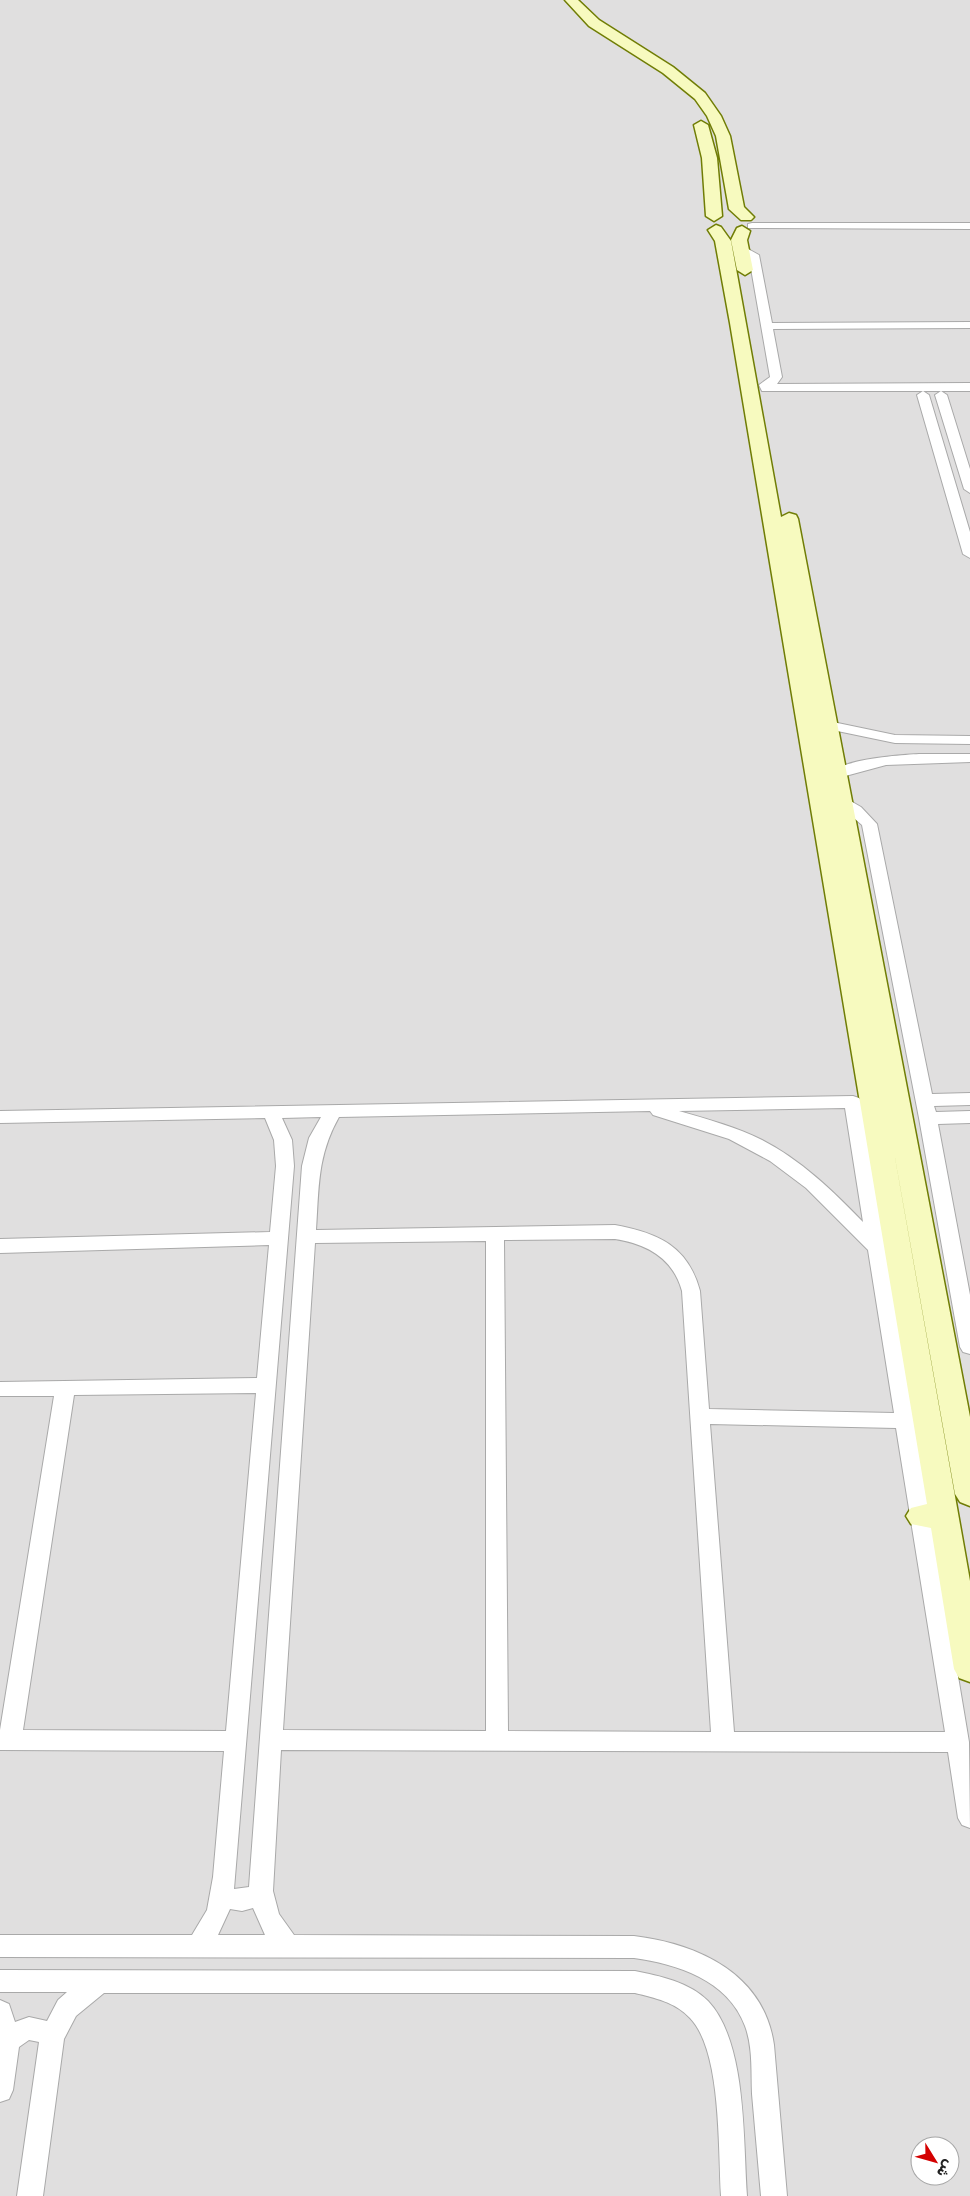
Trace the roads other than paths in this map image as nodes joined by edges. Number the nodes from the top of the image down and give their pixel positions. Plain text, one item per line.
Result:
1 (571, 0) edge
2 (580, 30) dead end
3 (715, 223) junction
4 (970, 226) edge
5 (745, 231) junction
6 (970, 325) edge
7 (767, 326) junction
8 (970, 388) edge
9 (766, 390) junction
10 (923, 395) junction
11 (941, 395) junction
12 (970, 395) edge
13 (966, 461) edge
14 (970, 490) edge
15 (970, 554) edge
16 (828, 725) junction
17 (936, 740) junction
18 (970, 740) edge
19 (942, 758) junction
20 (970, 758) edge
21 (875, 762) junction
22 (970, 770) edge
23 (838, 774) junction
24 (842, 801) junction
25 (970, 1099) edge
26 (924, 1100) junction
27 (898, 1101) junction
28 (862, 1102) junction
29 (644, 1107) junction
30 (271, 1112) junction
31 (333, 1112) junction
32 (0, 1116) edge
33 (970, 1117) edge
34 (928, 1118) junction
35 (495, 1234) junction
36 (306, 1237) junction
37 (280, 1238) junction
38 (0, 1246) edge
39 (877, 1248) junction
40 (970, 1347) edge
41 (267, 1385) junction
42 (0, 1388) edge
43 (65, 1388) junction
44 (700, 1416) junction
45 (905, 1421) junction
46 (970, 1494) edge
47 (932, 1517) junction
48 (970, 1669) edge
49 (5, 1740) edge
50 (271, 1740) junction
51 (237, 1741) junction
52 (497, 1741) junction
53 (723, 1741) junction
54 (958, 1742) junction
55 (970, 1818) edge
56 (261, 1893) junction
57 (223, 1895) junction
58 (0, 1946) edge
59 (199, 1946) junction
60 (288, 1946) junction
61 (0, 1981) edge
62 (99, 1981) junction
63 (0, 2012) edge
64 (52, 2037) junction
65 (7, 2041) junction
66 (0, 2090) edge
67 (30, 2196) edge
68 (734, 2196) edge
69 (774, 2196) edge

1 - 5 street
2 - 3 street
3 - 5 street
3 - 28 street
4 - 5 street
5 - 7 street
5 - 9 street
6 - 7 street
7 - 9 street
8 - 9 street
9 - 10 street
9 - 16 street
10 - 11 street
10 - 15 street
11 - 12 street
11 - 13 street
13 - 14 street
16 - 17 street
16 - 23 street
17 - 18 street
17 - 19 street
19 - 20 street
19 - 21 street
21 - 22 street
21 - 23 street
23 - 24 street
24 - 26 street
24 - 27 street
25 - 26 street
26 - 34 street
27 - 28 street
27 - 46 street
28 - 29 street
28 - 39 street
28 - 47 street
29 - 31 street
29 - 39 street
30 - 31 street
30 - 32 street
30 - 37 street
31 - 36 street
33 - 34 street
34 - 40 street
35 - 36 street
35 - 44 street
35 - 52 street
36 - 50 street
37 - 38 street
37 - 41 street
39 - 45 street
41 - 43 street
41 - 51 street
42 - 43 street
43 - 49 street
44 - 45 street
44 - 53 street
45 - 47 street
47 - 48 street
47 - 54 street
49 - 51 street
50 - 52 street
50 - 56 street
51 - 57 street
52 - 53 street
53 - 54 street
54 - 55 street
56 - 57 street
56 - 60 street
57 - 59 street
58 - 59 street
59 - 60 street
60 - 69 street
61 - 62 street
62 - 64 street
62 - 68 street
63 - 65 street
64 - 65 street
64 - 67 street
65 - 66 street

